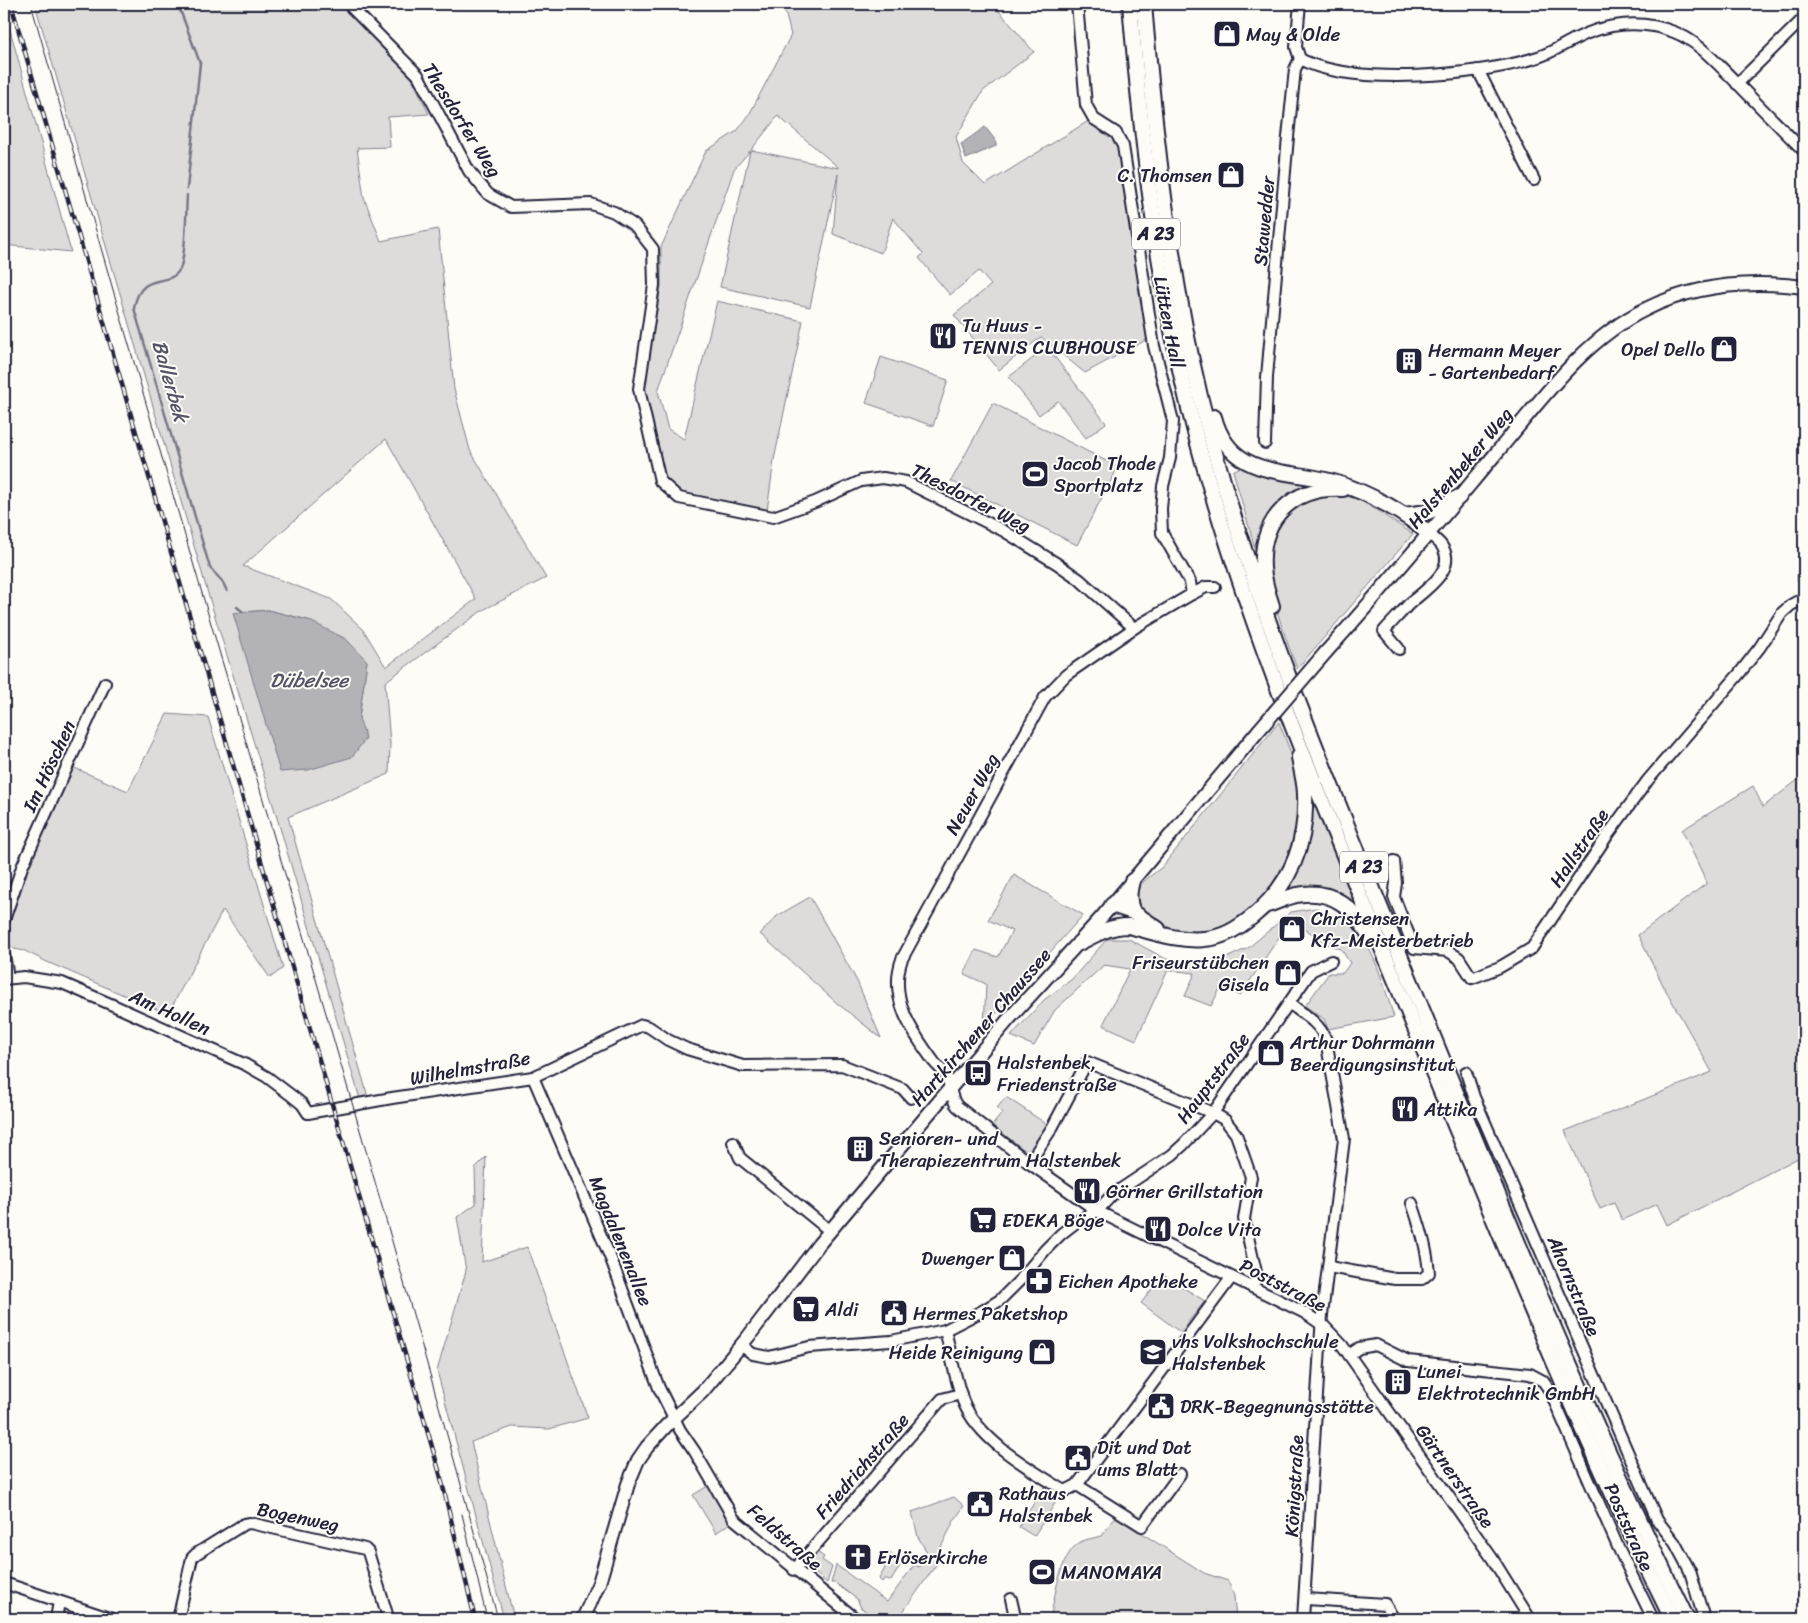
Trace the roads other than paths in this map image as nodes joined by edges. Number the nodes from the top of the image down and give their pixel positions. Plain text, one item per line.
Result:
1 (348, 4) edge
2 (1077, 4) edge
3 (1130, 4) edge
4 (1144, 4) edge
5 (1300, 4) edge
6 (1804, 18) edge
7 (1800, 28) edge
8 (1300, 58) junction
9 (1478, 70) junction
10 (1737, 84) junction
11 (1804, 151) edge
12 (1534, 180) dead end
13 (1804, 287) edge
14 (1190, 349) junction
15 (1265, 443) dead end
16 (1357, 490) junction
17 (1459, 497) junction
18 (1404, 515) junction
19 (1429, 534) junction
20 (1804, 568) edge
21 (1804, 580) edge
22 (1215, 588) dead end
23 (1192, 594) junction
24 (1804, 598) edge
25 (1134, 628) junction
26 (1399, 649) dead end
27 (1283, 661) junction
28 (105, 683) dead end
29 (1288, 697) joint
30 (1295, 732) junction
31 (1394, 861) dead end
32 (1132, 881) junction
33 (1112, 905) junction
34 (1267, 905) junction
35 (1133, 912) junction
36 (4, 920) edge
37 (1129, 926) junction
38 (1167, 935) junction
39 (1079, 943) junction
40 (4, 955) edge
41 (1331, 961) dead end
42 (1392, 970) junction
43 (6, 978) edge
44 (1289, 1003) junction
45 (1466, 1072) dead end
46 (533, 1077) junction
47 (949, 1090) junction
48 (911, 1098) dead end
49 (308, 1113) joint
50 (1214, 1113) junction
51 (733, 1142) dead end
52 (1030, 1163) junction
53 (1412, 1203) dead end
54 (1097, 1211) junction
55 (830, 1231) junction
56 (1329, 1267) junction
57 (1231, 1278) junction
58 (1252, 1287) junction
59 (1322, 1324) junction
60 (945, 1330) junction
61 (742, 1346) junction
62 (1348, 1354) junction
63 (961, 1394) junction
64 (676, 1422) junction
65 (1180, 1474) dead end
66 (1078, 1485) junction
67 (794, 1570) junction
68 (4, 1583) edge
69 (1011, 1599) dead end
70 (1306, 1600) junction
71 (59, 1602) junction
72 (59, 1619) edge
73 (112, 1619) edge
74 (178, 1619) edge
75 (386, 1619) edge
76 (583, 1619) edge
77 (856, 1619) edge
78 (1013, 1619) edge
79 (1303, 1619) edge
80 (1394, 1619) edge
81 (1530, 1619) edge
82 (1652, 1619) edge
83 (1672, 1619) edge
84 (1687, 1619) edge
85 (1705, 1619) edge

1 - 25 street, Thesdorfer Weg
2 - 23 street, Lütten Hall
3 - 30 highway, A 23
4 - 14 highway, A 23
5 - 8 street, Stawedder
6 - 7 street
7 - 10 street
8 - 9 street
8 - 15 street, Stawedder
9 - 10 street
9 - 12 street
10 - 11 street
13 - 17 main road, Halstenbeker Weg
14 - 16 highway
14 - 27 highway, A 23
16 - 18 highway
16 - 27 highway
17 - 18 highway
17 - 19 main road, Halstenbeker Weg
18 - 19 highway
19 - 26 street
19 - 29 main road, Halstenbeker Weg, bridge
20 - 21 street
22 - 23 street, Neuer Weg
23 - 25 street, Neuer Weg
24 - 31 street, Hallstraße
25 - 47 street, Neuer Weg
27 - 84 highway, A 23
28 - 36 street, Im Höschen
29 - 32 main road, Hartkirchener Chaussee, bridge
30 - 34 highway
30 - 42 highway, A 23
32 - 33 main road, Hartkirchener Chaussee
32 - 35 highway
33 - 35 highway
33 - 37 highway
33 - 39 main road, Hartkirchener Chaussee
34 - 38 highway
34 - 42 highway
35 - 38 highway
37 - 38 highway
37 - 39 highway
39 - 47 main road, Hartkirchener Chaussee
40 - 43 street
41 - 44 street, Hauptstraße
42 - 83 highway, A 23
43 - 49 street, Am Hollen
44 - 50 street, Hauptstraße
44 - 56 street, Königstraße
45 - 85 street, Ahornstraße
46 - 48 street, Wilhelmstraße
46 - 49 street, Wilhelmstraße
46 - 64 street, Magdalenenallee
47 - 52 street, Neuer Weg
47 - 55 main road, Hartkirchener Chaussee
50 - 52 street
50 - 54 street, Hauptstraße
50 - 58 street
51 - 55 street
52 - 54 street, Poststraße
53 - 56 street
54 - 57 street, Poststraße
54 - 60 street, Hauptstraße
55 - 61 main road, Hartkirchener Chaussee
56 - 59 street, Königstraße
57 - 58 street, Poststraße
57 - 66 street
58 - 59 street, Poststraße
59 - 62 street, Poststraße
59 - 70 street, Königstraße
60 - 61 street, Hauptstraße
60 - 63 street
61 - 64 main road, Hartkirchener Chaussee
62 - 81 street, Gärtnerstraße
62 - 82 street, Poststraße
63 - 66 street
63 - 67 street, Friedrichstraße
64 - 67 street, Feldstraße
64 - 76 main road, Hartkirchener Chaussee
65 - 66 street
67 - 77 street, Feldstraße
68 - 71 street
69 - 78 street
70 - 79 street, Königstraße
70 - 80 street
71 - 72 street
71 - 73 street
74 - 75 street, Bogenweg

